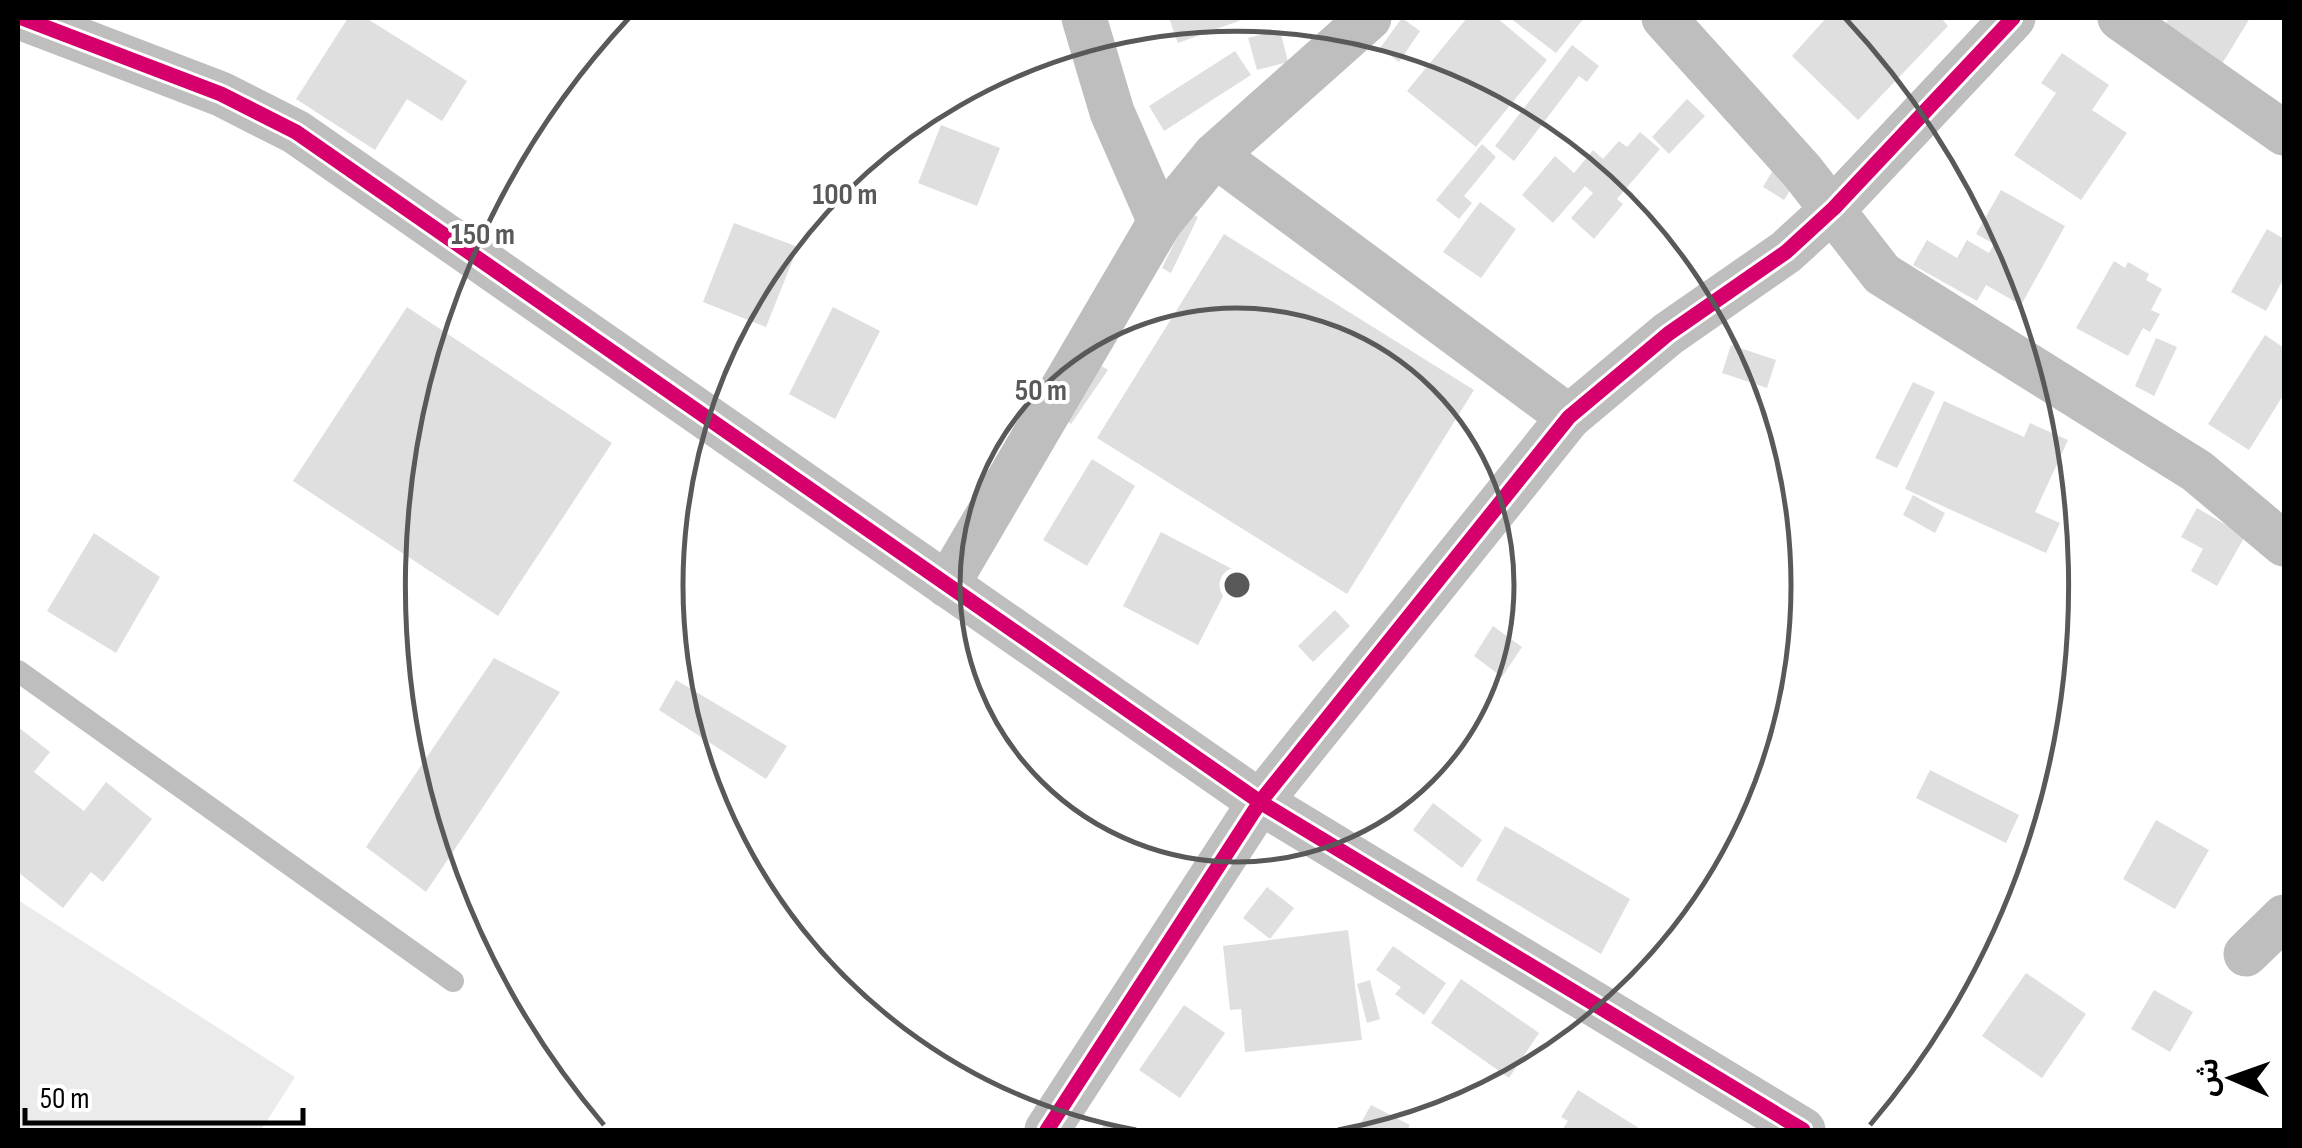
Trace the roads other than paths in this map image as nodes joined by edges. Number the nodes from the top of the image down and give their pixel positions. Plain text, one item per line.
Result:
1 (22, 18) edge
2 (1084, 18) edge
3 (1369, 18) edge
4 (1664, 18) edge
5 (2012, 18) edge
6 (2120, 18) edge
7 (2284, 133) edge
8 (1216, 156) junction
9 (1834, 208) junction
10 (1160, 222) junction
11 (1569, 417) junction
12 (2284, 544) edge
13 (947, 585) junction
14 (18, 671) edge
15 (1260, 802) junction
16 (2284, 918) edge
17 (2246, 954) dead end
18 (453, 981) dead end
19 (1047, 1130) edge
20 (1803, 1130) edge

1 - 13 street
2 - 10 street
3 - 8 street
4 - 9 street
5 - 9 street
6 - 7 street
8 - 10 street
8 - 11 street
9 - 11 street
9 - 12 street
10 - 13 street
11 - 15 street
13 - 15 street
14 - 18 lane
15 - 19 street
15 - 20 street
16 - 17 street

